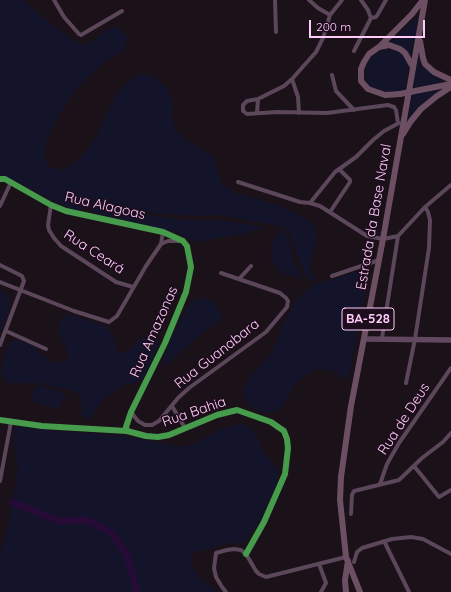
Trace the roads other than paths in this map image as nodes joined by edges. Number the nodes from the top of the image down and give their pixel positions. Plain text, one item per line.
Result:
1 (54, 0) edge
2 (276, 0) edge
3 (310, 0) edge
4 (342, 0) edge
5 (361, 0) edge
6 (386, 0) edge
7 (424, 0) edge
8 (122, 11) dead end
9 (330, 15) junction
10 (371, 18) junction
11 (276, 32) dead end
12 (420, 32) junction
13 (379, 47) junction
14 (354, 51) dead end
15 (413, 67) junction
16 (332, 75) dead end
17 (292, 79) junction
18 (451, 80) edge
19 (451, 84) edge
20 (451, 87) edge
21 (258, 99) junction
22 (354, 110) junction
23 (257, 112) junction
24 (299, 113) junction
25 (404, 121) junction
26 (339, 169) junction
27 (0, 179) edge
28 (11, 182) junction
29 (238, 182) dead end
30 (451, 185) edge
31 (310, 203) junction
32 (51, 205) junction
33 (0, 206) edge
34 (426, 207) junction
35 (330, 212) junction
36 (163, 232) junction
37 (398, 236) junction
38 (383, 239) junction
39 (183, 240) junction
40 (162, 244) junction
41 (379, 260) junction
42 (0, 265) edge
43 (251, 266) dead end
44 (221, 273) dead end
45 (332, 276) dead end
46 (240, 279) junction
47 (0, 282) edge
48 (133, 287) junction
49 (21, 291) junction
50 (6, 331) junction
51 (365, 338) junction
52 (382, 338) junction
53 (416, 339) junction
54 (451, 340) edge
55 (0, 345) edge
56 (46, 349) dead end
57 (451, 368) edge
58 (406, 384) dead end
59 (172, 406) junction
60 (131, 412) junction
61 (0, 420) edge
62 (11, 422) junction
63 (186, 428) junction
64 (127, 431) junction
65 (451, 433) edge
66 (414, 466) junction
67 (0, 481) edge
68 (380, 484) junction
69 (451, 490) edge
70 (351, 514) dead end
71 (384, 542) junction
72 (246, 554) junction
73 (451, 554) edge
74 (347, 559) junction
75 (354, 562) dead end
76 (319, 564) junction
77 (226, 592) edge
78 (321, 592) edge
79 (346, 592) edge
80 (360, 592) edge
81 (409, 592) edge

1 - 8 street
2 - 11 street
3 - 9 street
4 - 9 street
5 - 10 street
6 - 10 street
7 - 12 main road
7 - 13 main road
9 - 17 street
10 - 14 street
12 - 15 main road
12 - 18 main road
13 - 15 main road
13 - 19 main road, bridge
15 - 25 main road
16 - 22 street
17 - 21 street
17 - 24 street
20 - 25 main road
21 - 23 street
21 - 23 street
22 - 24 street
22 - 25 street
23 - 24 street
25 - 26 street
25 - 38 main road, Estrada da Base Naval / BA-528
26 - 31 street
26 - 35 street
27 - 28 street, Rua Alagoas
28 - 32 street, Rua Alagoas
28 - 33 street
29 - 31 street
30 - 34 street
31 - 35 street
32 - 36 street, Rua Alagoas
32 - 48 street, Rua Ceará
34 - 37 street
34 - 53 street
35 - 38 street
36 - 39 street
36 - 40 street
37 - 38 street
37 - 52 street
38 - 41 main road, Estrada da Base Naval / BA-528
39 - 40 street
39 - 60 street, Rua Amazonas
40 - 48 street
41 - 45 street
41 - 51 main road, Estrada da Base Naval / BA-528
42 - 49 street
43 - 46 street
44 - 46 street
46 - 59 street, Rua Guanabara
47 - 49 street
48 - 49 street
49 - 50 street
50 - 55 street
50 - 56 street
51 - 52 main road
51 - 74 main road, Estrada da Base Naval / BA-528
52 - 53 main road
53 - 54 main road
53 - 58 street
57 - 68 street, Rua de Deus
59 - 60 street, Rua Guanabara
59 - 63 street, Rua Guanabara
60 - 64 street, Rua Amazonas
61 - 62 street, Rua Bahia
62 - 64 street, Rua Bahia
62 - 67 street
63 - 64 street, Rua Bahia
63 - 72 street, Rua Bahia
65 - 66 street
66 - 68 street
66 - 69 street
68 - 70 street
71 - 73 street
71 - 75 street
71 - 81 street
72 - 76 street
72 - 77 street
74 - 76 street
74 - 79 main road
74 - 80 main road, BA-528
76 - 78 street

